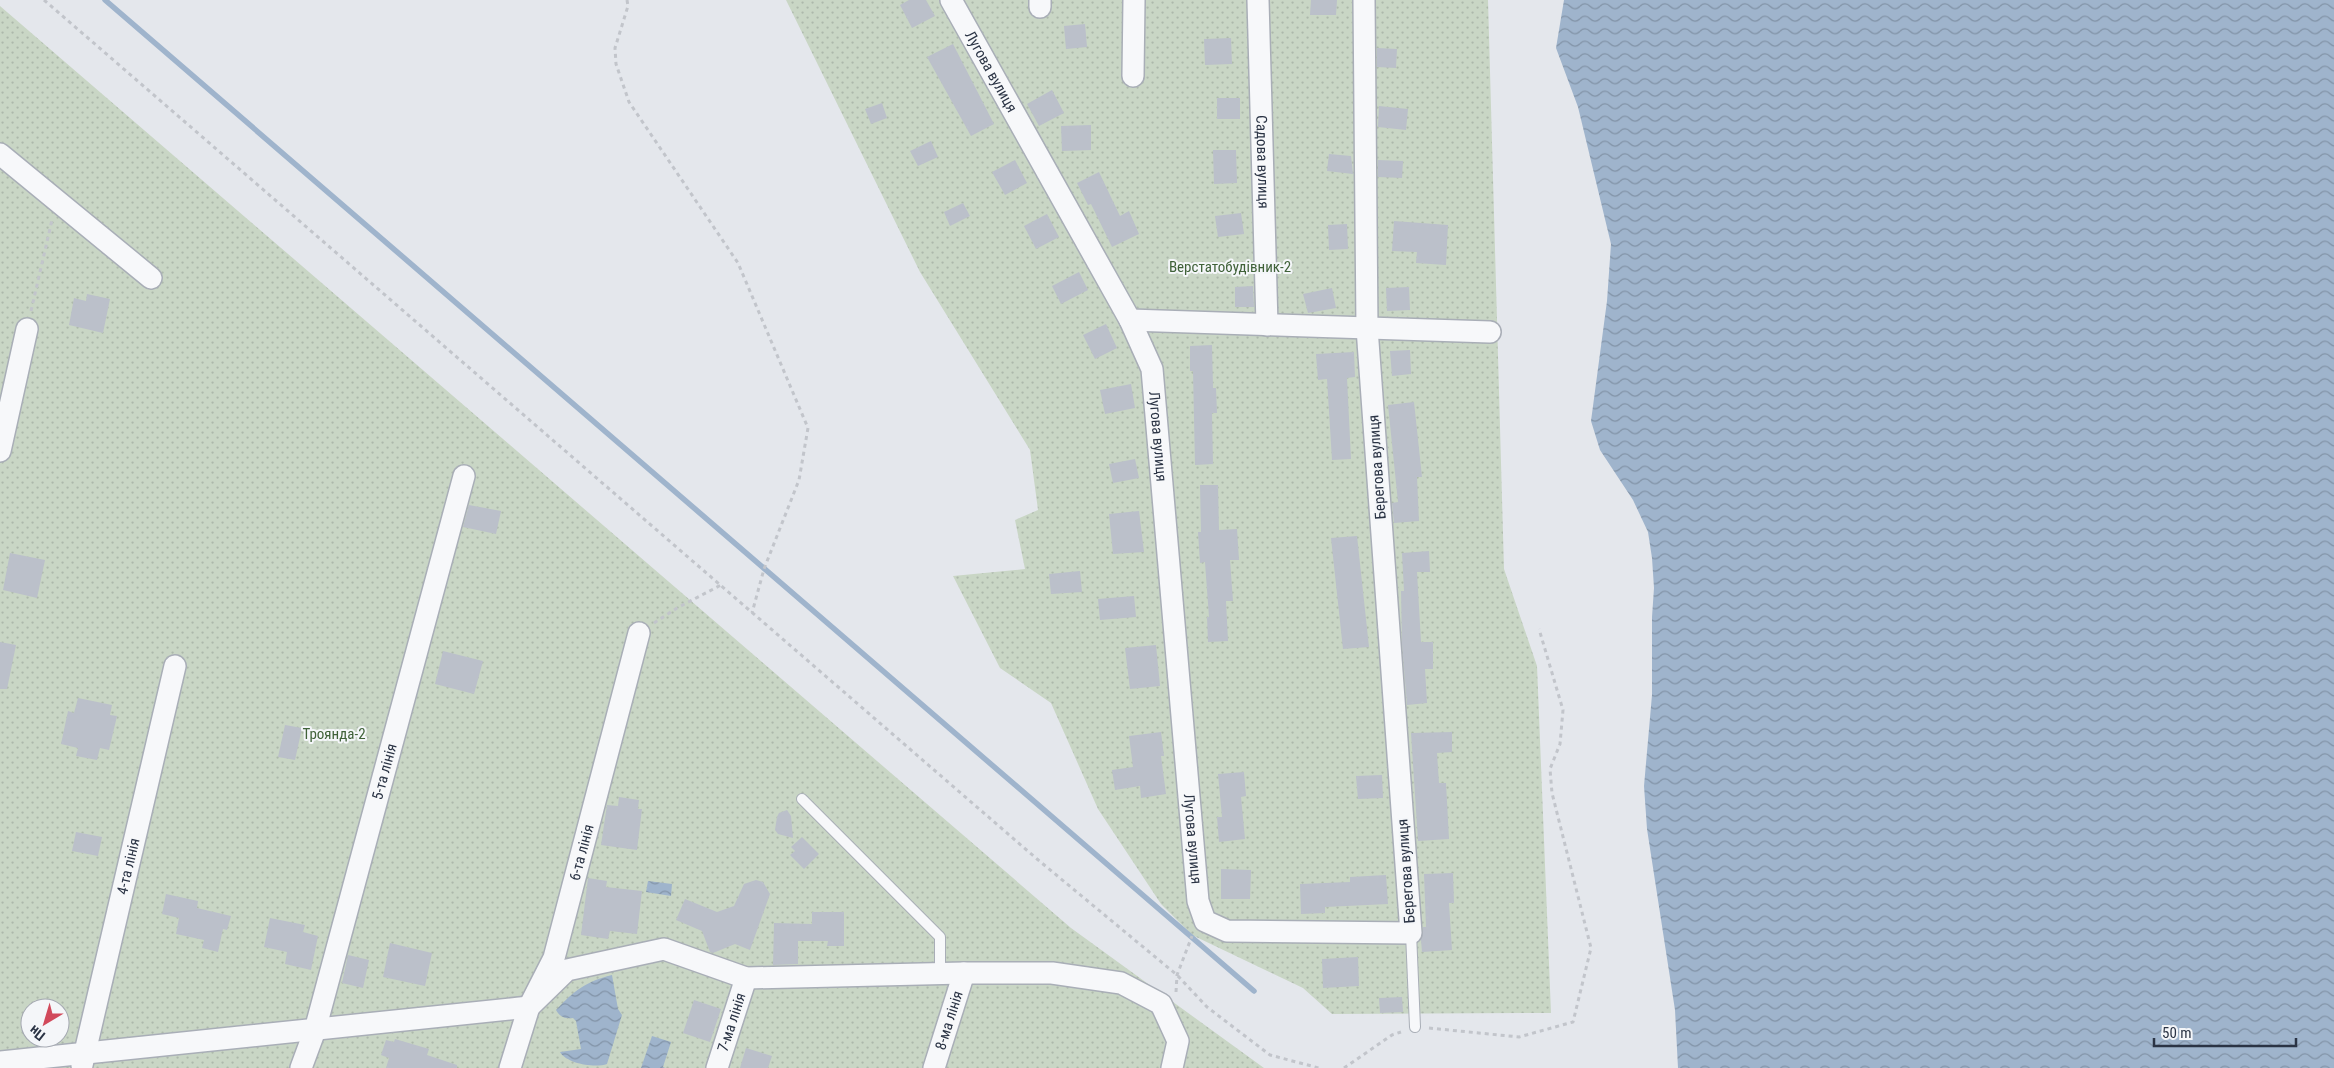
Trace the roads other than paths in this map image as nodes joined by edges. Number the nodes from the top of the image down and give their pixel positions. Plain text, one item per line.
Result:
1 (951, 0) edge
2 (1134, 0) edge
3 (1258, 0) edge
4 (1364, 0) edge
5 (1133, 76) dead end
6 (0, 154) edge
7 (151, 278) dead end
8 (1130, 320) junction
9 (1267, 325) junction
10 (1367, 328) junction
11 (27, 329) road end
12 (1490, 332) dead end
13 (0, 451) edge
14 (464, 476) dead end
15 (639, 633) road end
16 (175, 666) dead end
17 (802, 799) dead end
18 (1411, 933) junction
19 (964, 973) junction
20 (940, 974) junction
21 (746, 978) junction
22 (529, 1007) junction
23 (1415, 1027) road end
24 (315, 1030) junction
25 (84, 1061) edge
26 (0, 1062) edge
27 (301, 1068) edge
28 (510, 1068) edge
29 (717, 1068) edge
30 (934, 1068) edge
31 (1172, 1068) edge

1 - 8 street, Лугова вулиця
2 - 5 street
3 - 9 street, Садова вулиця
4 - 10 street, Берегова вулиця
6 - 7 street
8 - 9 street
8 - 18 street, Лугова вулиця
9 - 10 street
10 - 12 street
10 - 18 street, Берегова вулиця
11 - 13 street
14 - 24 street, 5-та лінія
15 - 22 street, 6-та лінія
16 - 25 street, 4-та лінія
17 - 20 lane
18 - 23 lane
19 - 20 street
19 - 30 street, 8-ма лінія
19 - 31 street
20 - 21 street
21 - 22 street
21 - 29 street, 7-ма лінія
22 - 24 street
22 - 28 street, 6-та лінія
24 - 25 street
24 - 27 street, 5-та лінія
25 - 26 street

